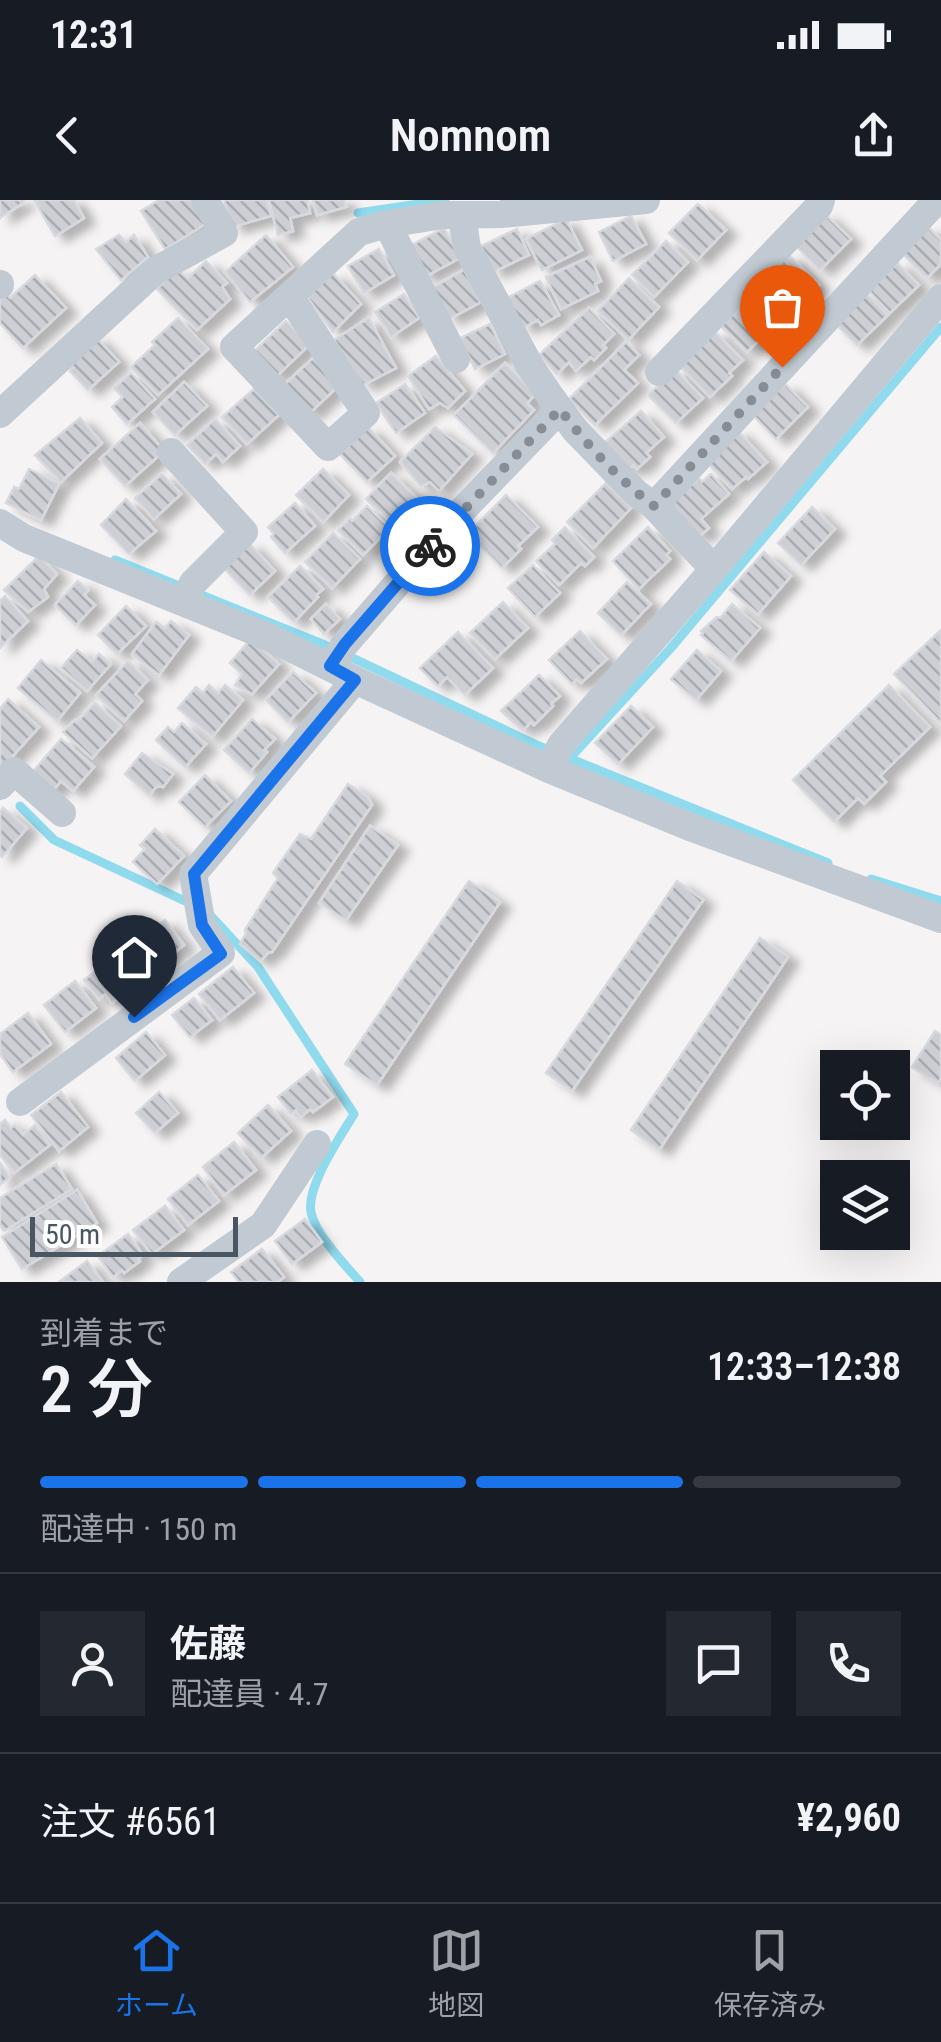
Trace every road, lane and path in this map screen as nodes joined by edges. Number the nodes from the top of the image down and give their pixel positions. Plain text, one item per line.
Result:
1 (205, 200) edge
2 (646, 200) edge
3 (821, 200) edge
4 (937, 200) edge
5 (501, 207) edge
6 (462, 215) junction
7 (387, 224) junction
8 (290, 298) junction
9 (941, 298) edge
10 (456, 359) dead end
11 (659, 372) dead end
12 (560, 409) junction
13 (0, 414) edge
14 (171, 452) dead end
15 (654, 506) junction
16 (0, 523) edge
17 (714, 569) junction
18 (187, 593) junction
19 (342, 662) junction
20 (555, 757) junction
21 (0, 786) edge
22 (62, 813) dead end
23 (941, 918) edge
24 (20, 1102) dead end
25 (317, 1144) dead end
26 (182, 1282) edge

1 - 13 street
2 - 5 street
3 - 11 street
4 - 15 street
5 - 6 street
6 - 7 street
6 - 12 street
7 - 8 street
7 - 10 street
8 - 8 street
9 - 17 street
12 - 15 street
12 - 19 street
14 - 18 street
15 - 17 street
16 - 18 street
17 - 20 street
18 - 19 street
19 - 20 street
19 - 24 street
20 - 23 street
21 - 22 street
25 - 26 street

